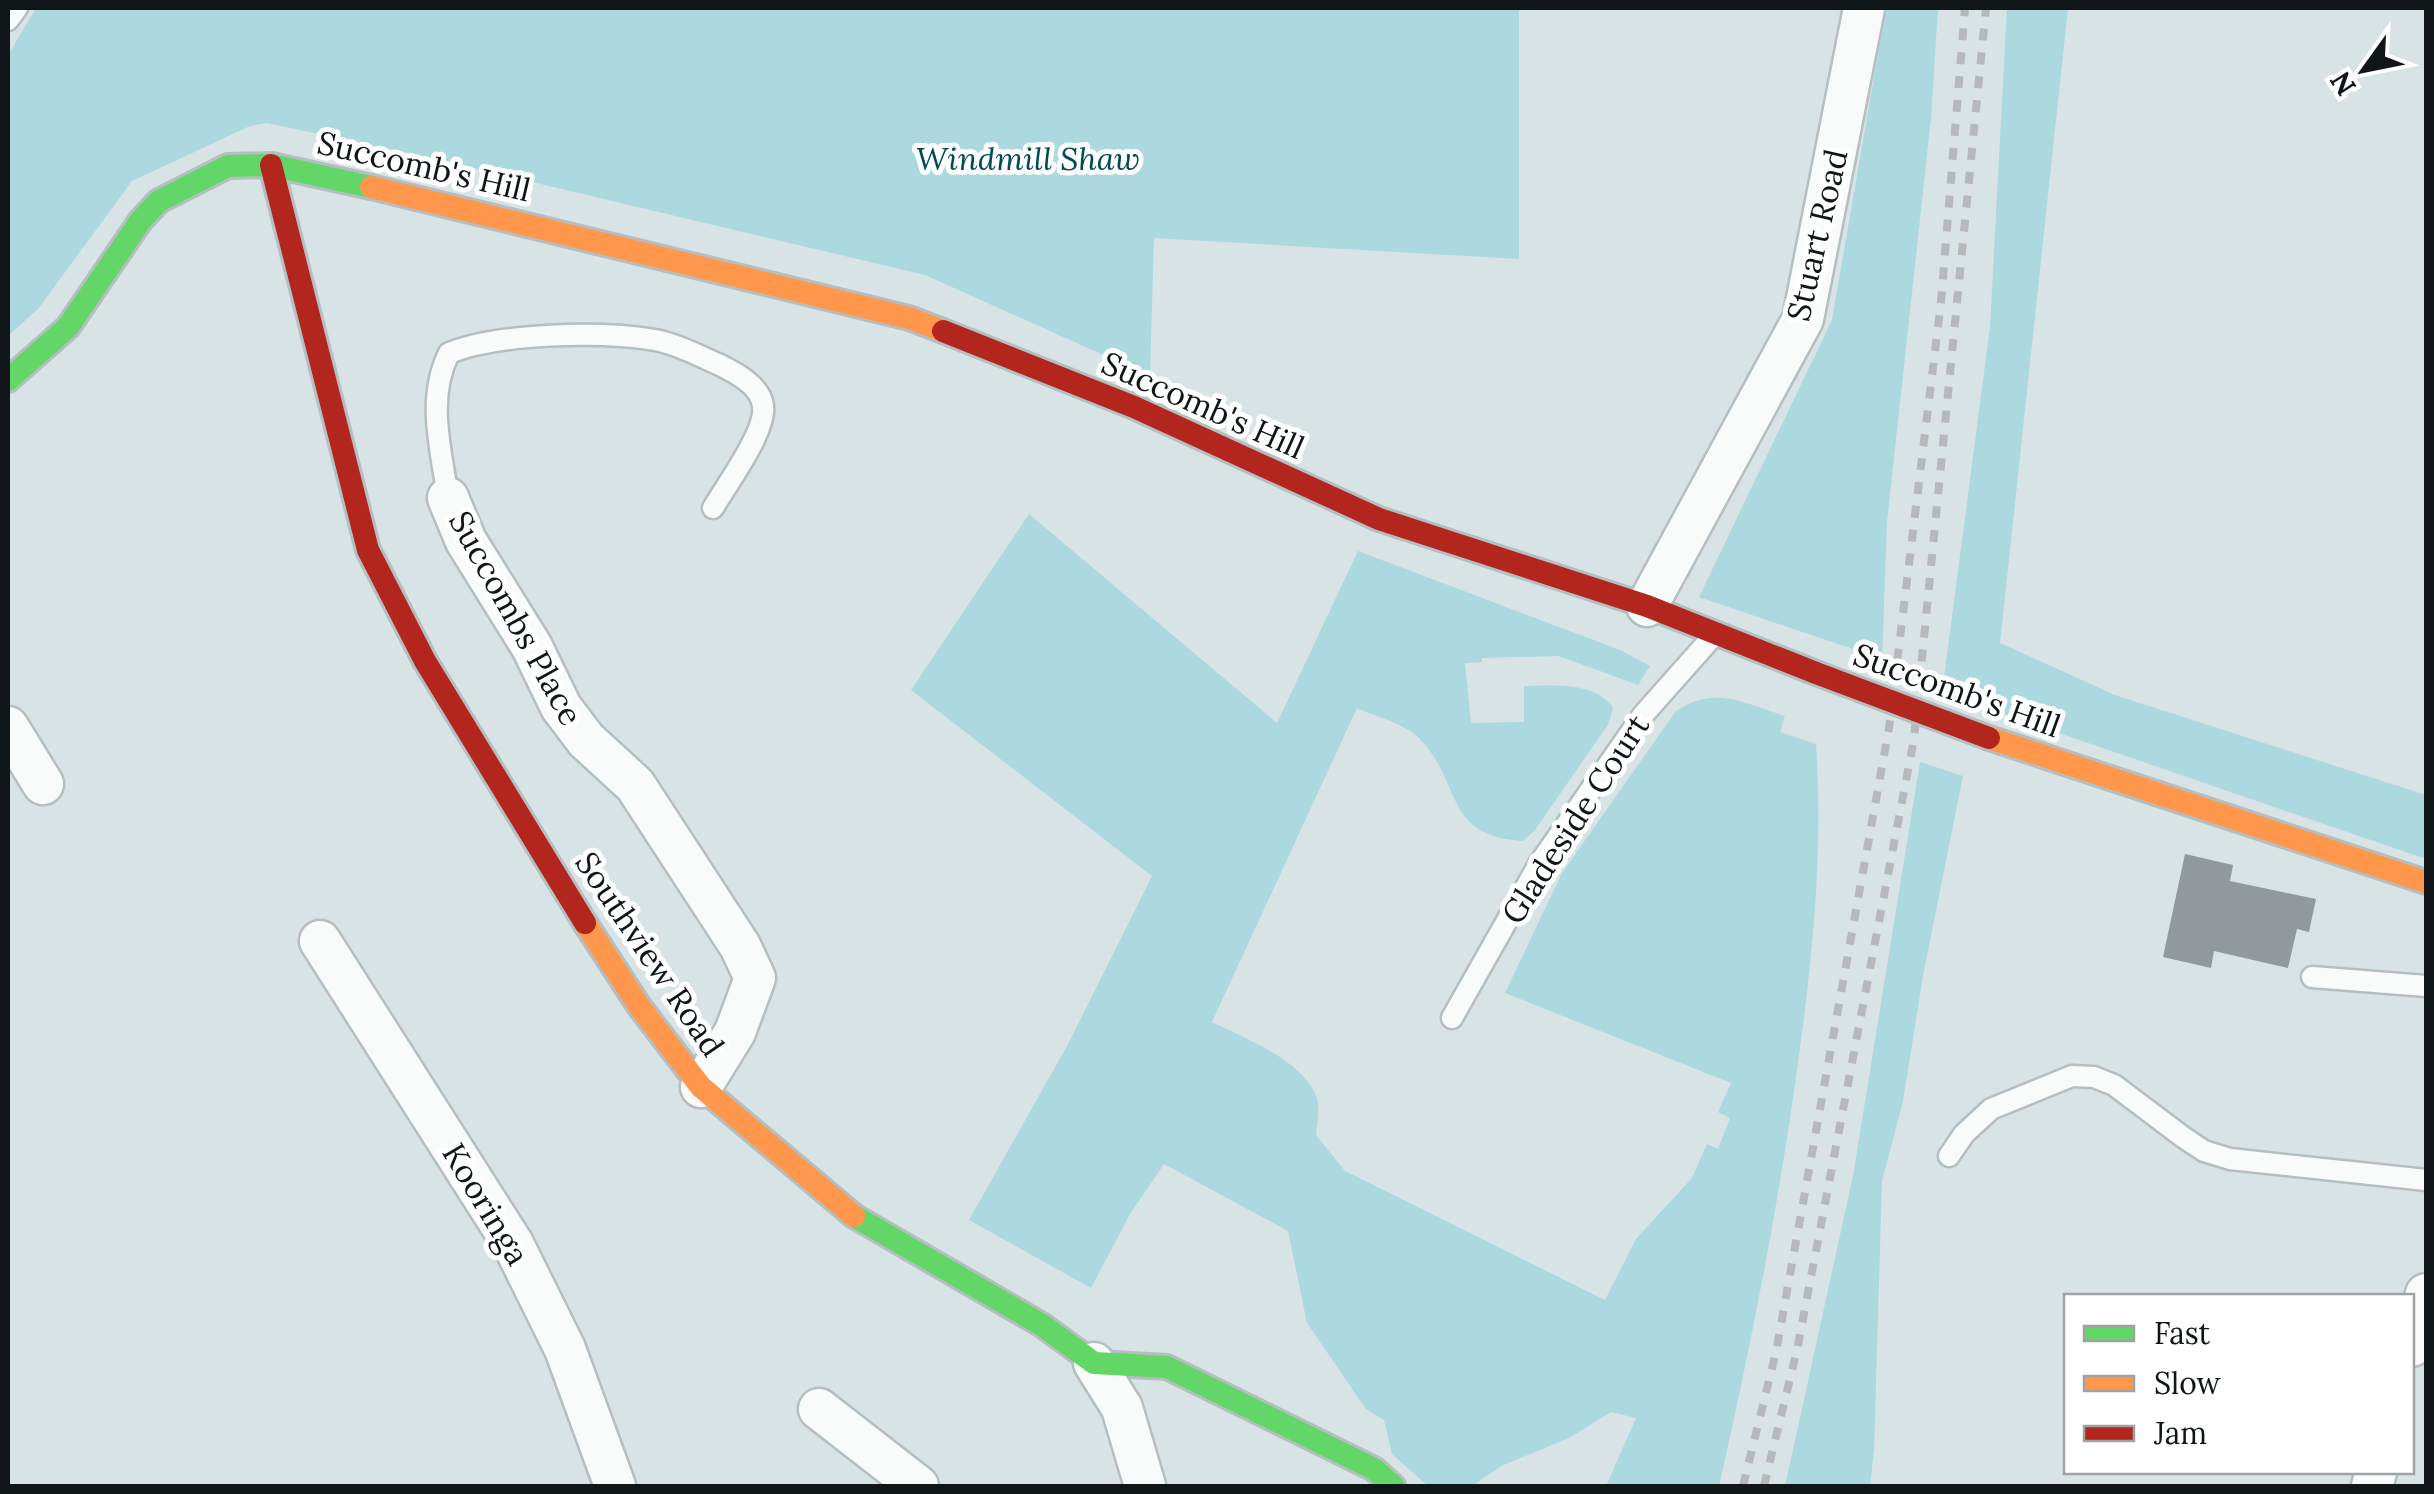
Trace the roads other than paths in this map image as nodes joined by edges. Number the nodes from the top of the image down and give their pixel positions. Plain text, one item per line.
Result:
1 (16, 8) edge
2 (1864, 8) edge
3 (8, 20) edge
4 (271, 165) junction
5 (8, 380) edge
6 (448, 498) joint
7 (713, 508) dead end
8 (1647, 606) junction
9 (1716, 634) junction
10 (8, 727) edge
11 (43, 784) dead end
12 (2426, 882) edge
13 (320, 940) dead end
14 (2312, 977) dead end
15 (2426, 986) edge
16 (1452, 1018) dead end
17 (701, 1087) junction
18 (1949, 1156) dead end
19 (2426, 1180) edge
20 (2426, 1294) edge
21 (2414, 1339) edge
22 (1094, 1363) junction
23 (819, 1409) dead end
24 (615, 1486) edge
25 (918, 1486) edge
26 (1146, 1486) edge
27 (1393, 1486) edge

1 - 3 lane
2 - 8 street, Stuart Road
4 - 5 street, Succomb's Hill
4 - 8 street, Succomb's Hill
4 - 17 street, Southview Road
6 - 7 lane
6 - 17 street, Succombs Place
8 - 9 street, Succomb's Hill
9 - 12 street, Succomb's Hill, bridge
9 - 16 lane, Gladeside Court
10 - 11 street
13 - 24 street, Kooringa
14 - 15 lane
17 - 22 street, Southview Road
18 - 19 lane
20 - 21 street
22 - 26 street
22 - 27 street
23 - 25 street

